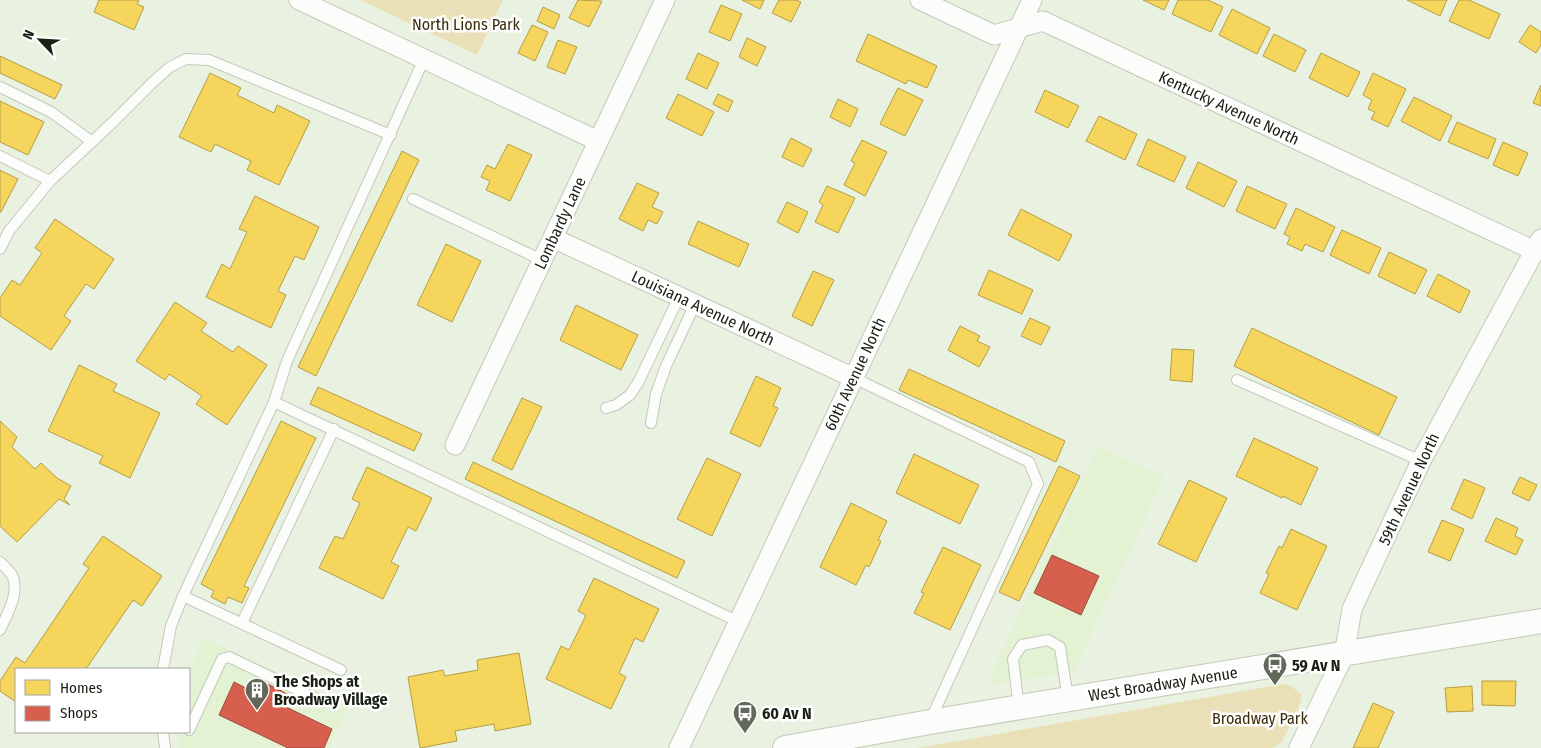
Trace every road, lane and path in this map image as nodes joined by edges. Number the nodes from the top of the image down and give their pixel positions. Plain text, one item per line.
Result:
1 (299, 0) edge
2 (665, 0) edge
3 (920, 0) edge
4 (1032, 0) edge
5 (1018, 28) junction
6 (424, 59) junction
7 (0, 87) edge
8 (391, 134) junction
9 (598, 141) junction
10 (91, 142) junction
11 (0, 156) edge
12 (50, 180) junction
13 (413, 199) dead end
14 (4, 229) edge
15 (553, 238) junction
16 (1538, 245) edge
17 (0, 249) edge
18 (542, 260) junction
19 (687, 300) junction
20 (854, 378) junction
21 (1237, 380) dead end
22 (274, 402) junction
23 (606, 408) dead end
24 (651, 423) dead end
25 (334, 429) junction
26 (455, 446) dead end
27 (1421, 460) junction
28 (0, 562) edge
29 (182, 596) junction
30 (739, 622) junction
31 (1541, 622) edge
32 (242, 623) junction
33 (0, 629) edge
34 (1344, 655) junction
35 (163, 668) edge
36 (341, 670) dead end
37 (1068, 700) junction
38 (323, 702) dead end
39 (1019, 708) junction
40 (930, 722) junction
41 (190, 727) edge
42 (163, 733) edge
43 (165, 748) edge
44 (679, 748) edge
45 (785, 748) edge
46 (1298, 748) edge

1 - 6 street
2 - 9 street, Lombardy Lane
3 - 5 street, Kentucky Avenue North
4 - 5 street, 60th Avenue North
5 - 16 street, Kentucky Avenue North
5 - 20 street, 60th Avenue North
6 - 8 lane
6 - 9 street
7 - 10 lane
8 - 10 lane
8 - 22 lane
9 - 15 street, Lombardy Lane
10 - 12 lane
11 - 12 lane
12 - 14 lane
13 - 18 lane
14 - 17 lane
15 - 18 street, Lombardy Lane
15 - 19 street, Louisiana Avenue North
16 - 27 street, 59th Avenue North
18 - 26 street, Lombardy Lane
19 - 20 street, Louisiana Avenue North
19 - 23 lane
19 - 24 lane
20 - 30 street, 60th Avenue North
20 - 40 lane
21 - 27 lane
22 - 25 lane
22 - 29 lane
25 - 30 lane
25 - 32 lane
27 - 34 street, 59th Avenue North
28 - 33 lane
29 - 32 lane
29 - 35 lane
30 - 44 street, 60th Avenue North
31 - 34 street, West Broadway Avenue
32 - 36 lane
34 - 37 street, West Broadway Avenue
34 - 46 street, 59th Avenue North
37 - 39 street, West Broadway Avenue
37 - 39 lane
38 - 41 lane
39 - 40 street, West Broadway Avenue
40 - 45 street, West Broadway Avenue
42 - 43 lane

